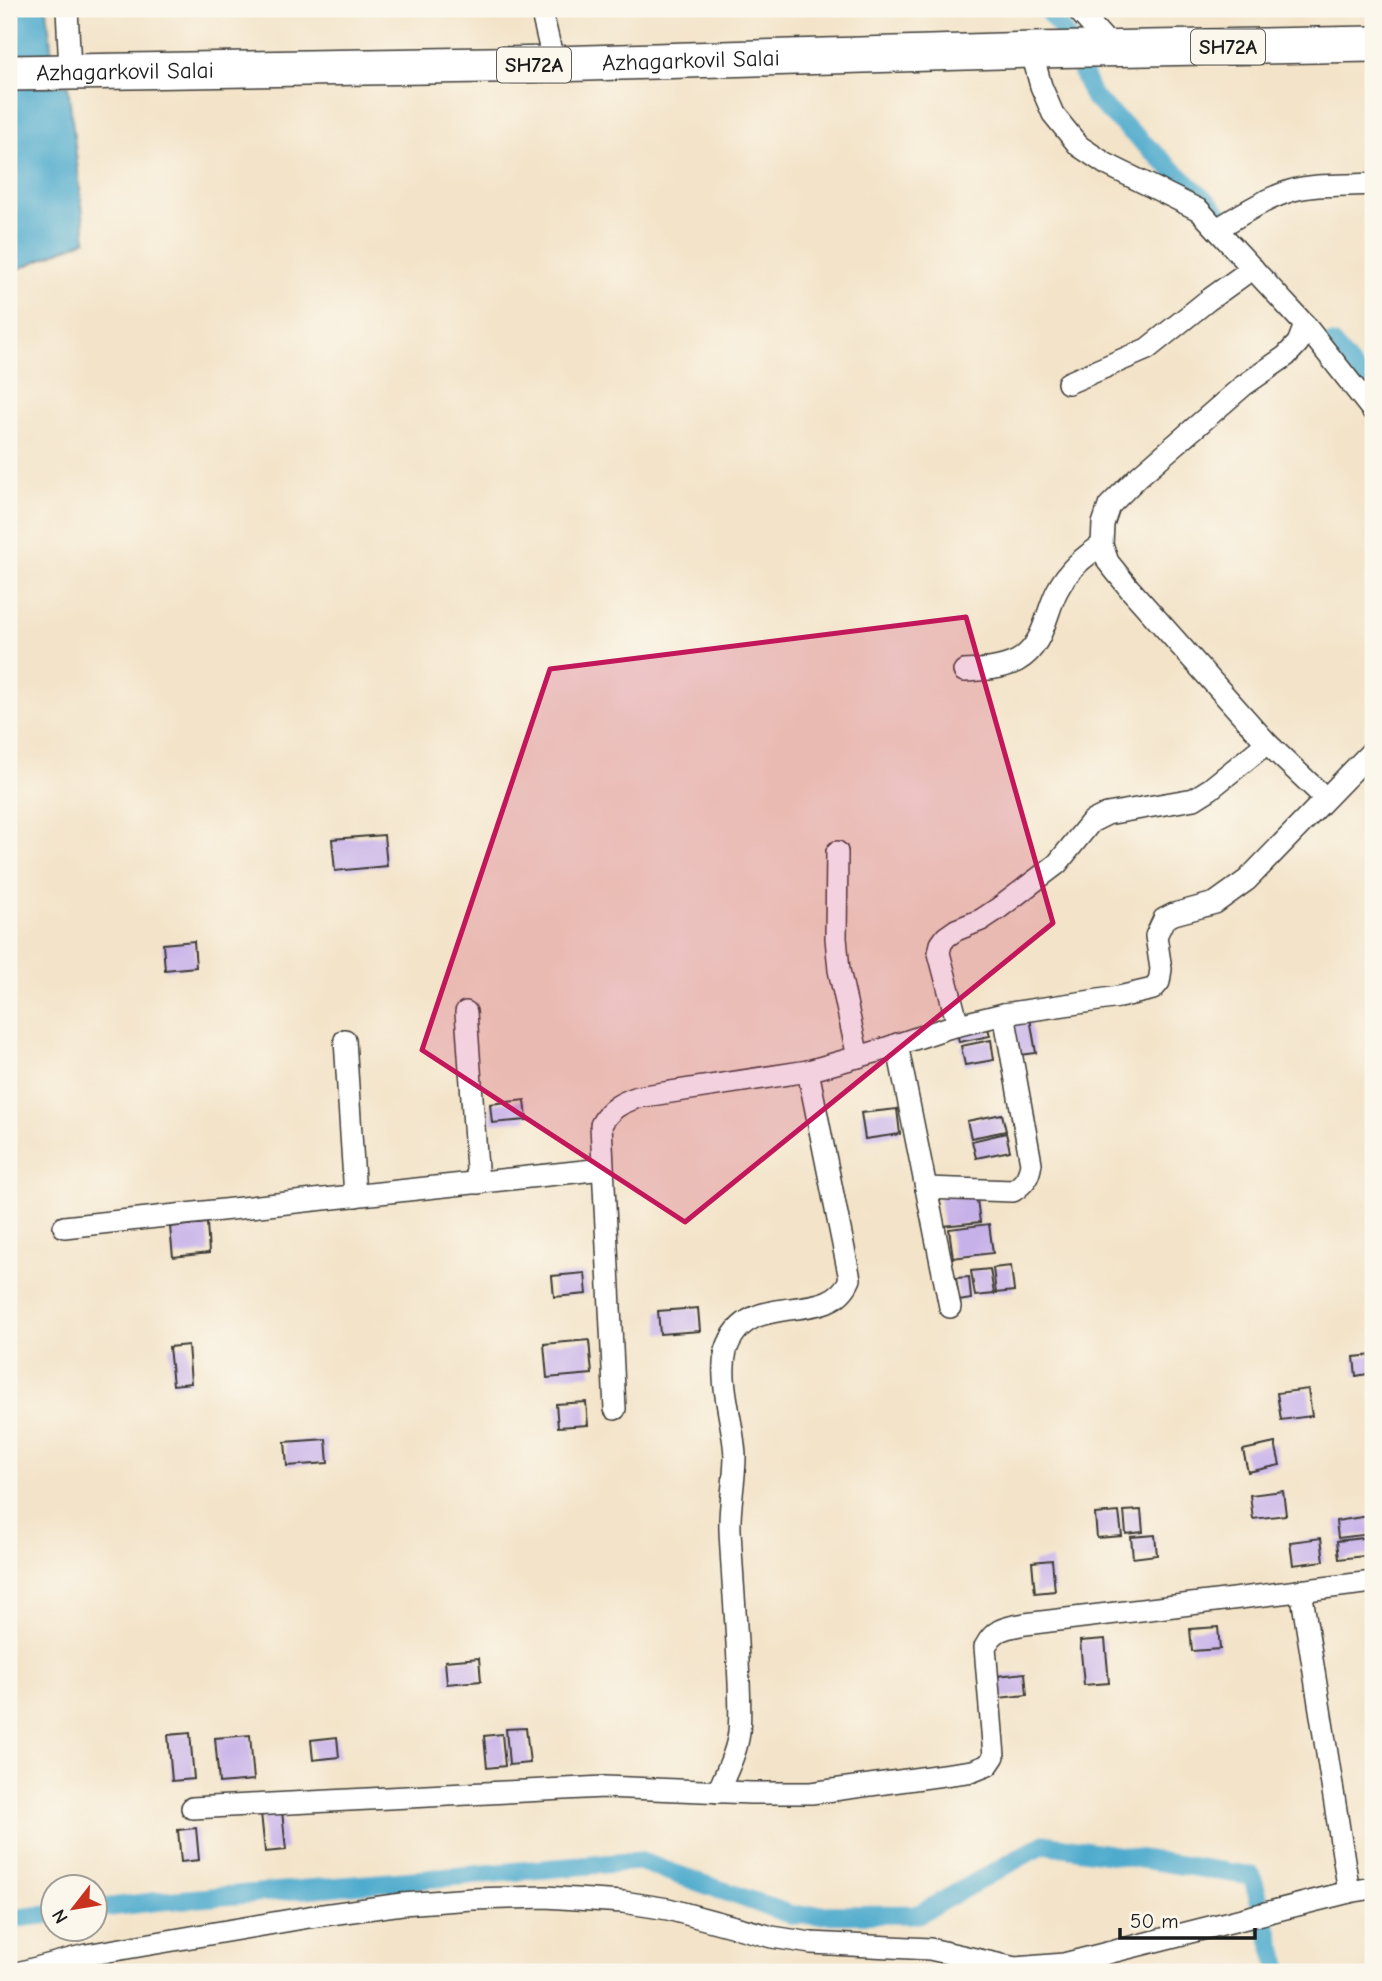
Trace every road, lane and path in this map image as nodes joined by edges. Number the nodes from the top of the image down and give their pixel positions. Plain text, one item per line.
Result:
1 (67, 9) edge
2 (541, 9) edge
3 (1077, 9) edge
4 (1373, 44) edge
5 (1071, 50) junction
6 (554, 64) junction
7 (70, 70) junction
8 (11, 73) edge
9 (1373, 184) edge
10 (1226, 224) junction
11 (1253, 268) junction
12 (1305, 325) junction
13 (1068, 383) dead end
14 (1373, 411) edge
15 (1102, 545) junction
16 (964, 671) dead end
17 (1267, 743) junction
18 (1373, 750) edge
19 (1325, 798) junction
20 (837, 852) dead end
21 (466, 1012) dead end
22 (1004, 1014) junction
23 (958, 1025) junction
24 (345, 1040) dead end
25 (897, 1044) junction
26 (858, 1057) junction
27 (808, 1071) junction
28 (603, 1169) junction
29 (478, 1183) junction
30 (926, 1188) junction
31 (355, 1196) junction
32 (64, 1227) dead end
33 (950, 1307) dead end
34 (615, 1409) dead end
35 (1373, 1583) edge
36 (1301, 1590) junction
37 (719, 1792) junction
38 (192, 1808) dead end
39 (1373, 1888) edge
40 (1349, 1892) junction
41 (21, 1972) edge

1 - 7 street
2 - 6 street
3 - 5 street
4 - 5 main road, Azhagarkovil Salai / SH72A
5 - 6 main road, Azhagarkovil Salai / SH72A
5 - 10 street
6 - 7 main road, Azhagarkovil Salai / SH72A
7 - 8 main road, Azhagarkovil Salai / SH72A
9 - 10 street
10 - 11 street
11 - 12 street
11 - 13 street
12 - 14 street
12 - 15 street
15 - 16 street
15 - 17 street
17 - 19 street
17 - 23 street
18 - 19 street
19 - 22 street
20 - 26 street
21 - 29 street
22 - 23 street
22 - 30 street
23 - 25 street
24 - 31 street
25 - 26 street
25 - 30 street
26 - 27 street
27 - 28 street
27 - 37 street
28 - 29 street
28 - 34 street
29 - 31 street
30 - 33 street
31 - 32 street
35 - 36 street
36 - 37 street
36 - 40 street
37 - 38 street
39 - 40 street
40 - 41 street

